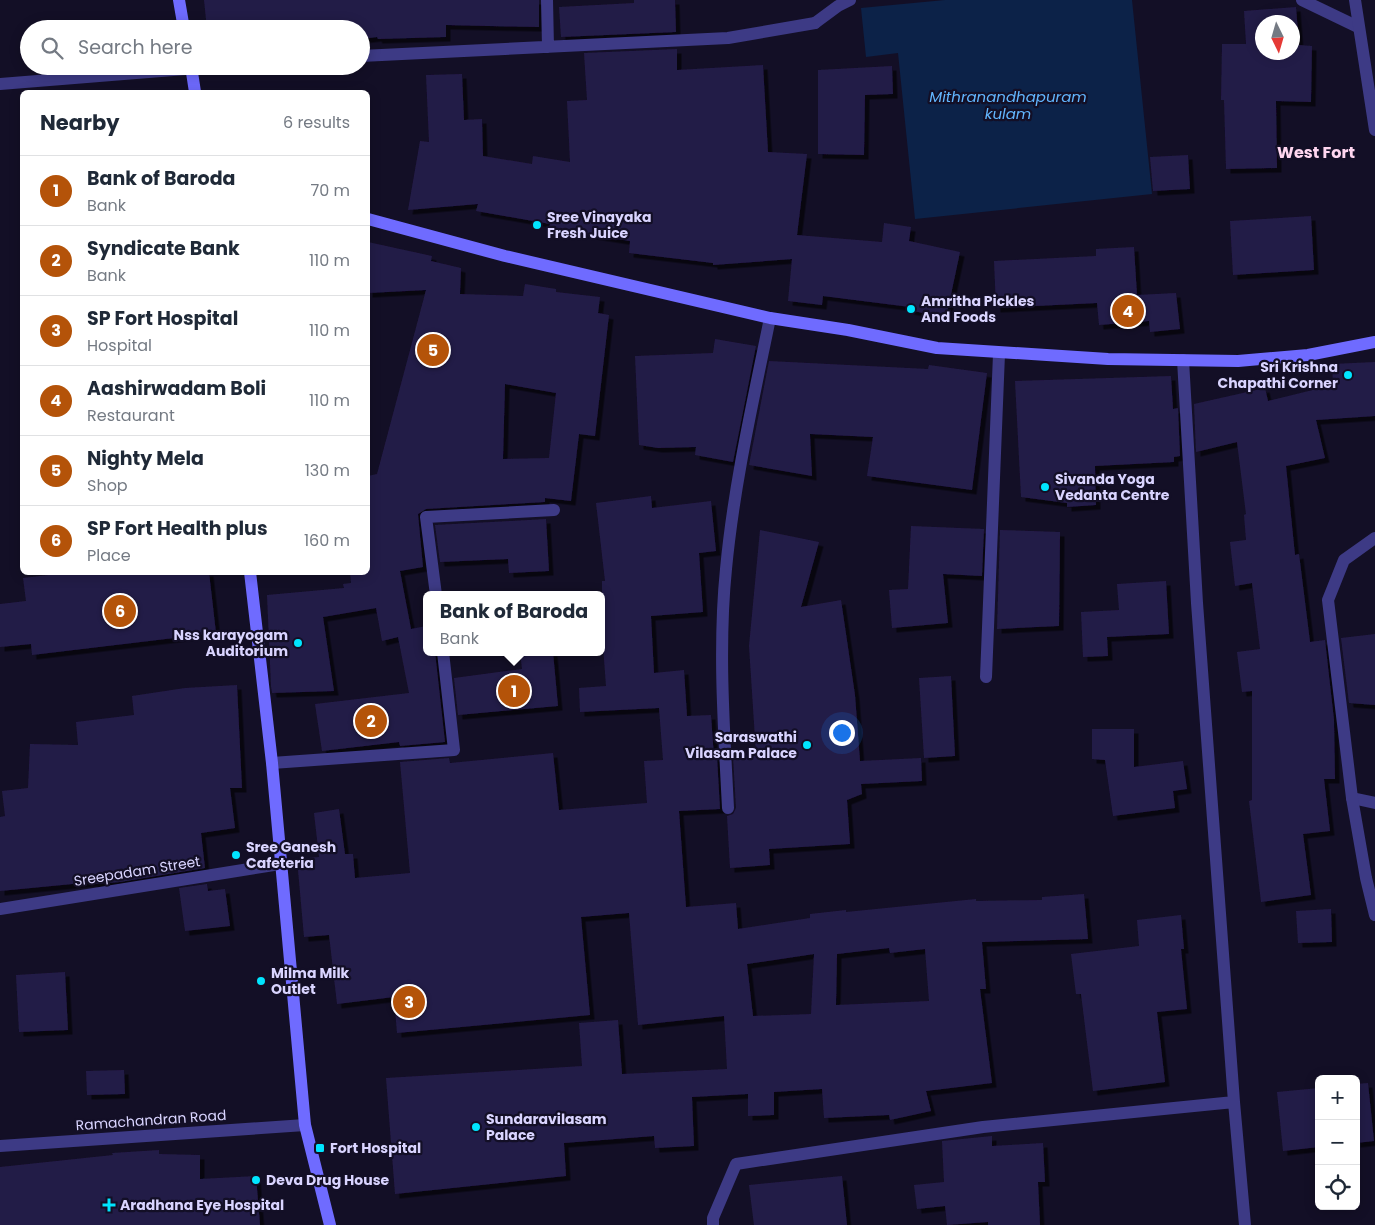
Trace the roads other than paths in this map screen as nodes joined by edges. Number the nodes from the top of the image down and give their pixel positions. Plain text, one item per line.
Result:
1 (179, 0) edge
2 (547, 0) edge
3 (850, 0) edge
4 (1302, 0) edge
5 (1355, 0) edge
6 (182, 20) edge
7 (1358, 27) junction
8 (548, 47) junction
9 (370, 56) edge
10 (101, 75) edge
11 (192, 75) edge
12 (0, 84) edge
13 (195, 90) edge
14 (1375, 130) edge
15 (370, 220) edge
16 (770, 318) junction
17 (1375, 342) edge
18 (999, 354) junction
19 (1183, 360) junction
20 (554, 510) dead end
21 (1375, 538) edge
22 (250, 575) edge
23 (435, 591) edge
24 (443, 656) edge
25 (986, 677) dead end
26 (272, 763) junction
27 (1352, 798) junction
28 (1375, 803) edge
29 (728, 808) dead end
30 (280, 864) junction
31 (0, 909) edge
32 (1375, 915) edge
33 (1234, 1102) junction
34 (304, 1125) junction
35 (0, 1146) edge
36 (330, 1225) edge
37 (713, 1225) edge
38 (1245, 1225) edge

1 - 6 main road
2 - 8 street
3 - 8 street
4 - 7 street
5 - 7 street
7 - 14 street
8 - 9 street
10 - 12 street
11 - 13 main road
15 - 16 main road
16 - 18 main road
16 - 29 street
17 - 19 main road
18 - 19 main road
18 - 25 street
19 - 33 street
20 - 23 street
21 - 27 street
22 - 26 main road
24 - 26 street
26 - 30 main road
27 - 28 street
27 - 32 street
30 - 31 street, Sreepadam Street
30 - 34 main road
33 - 37 street
33 - 38 street
34 - 35 street, Ramachandran Road
34 - 36 main road

